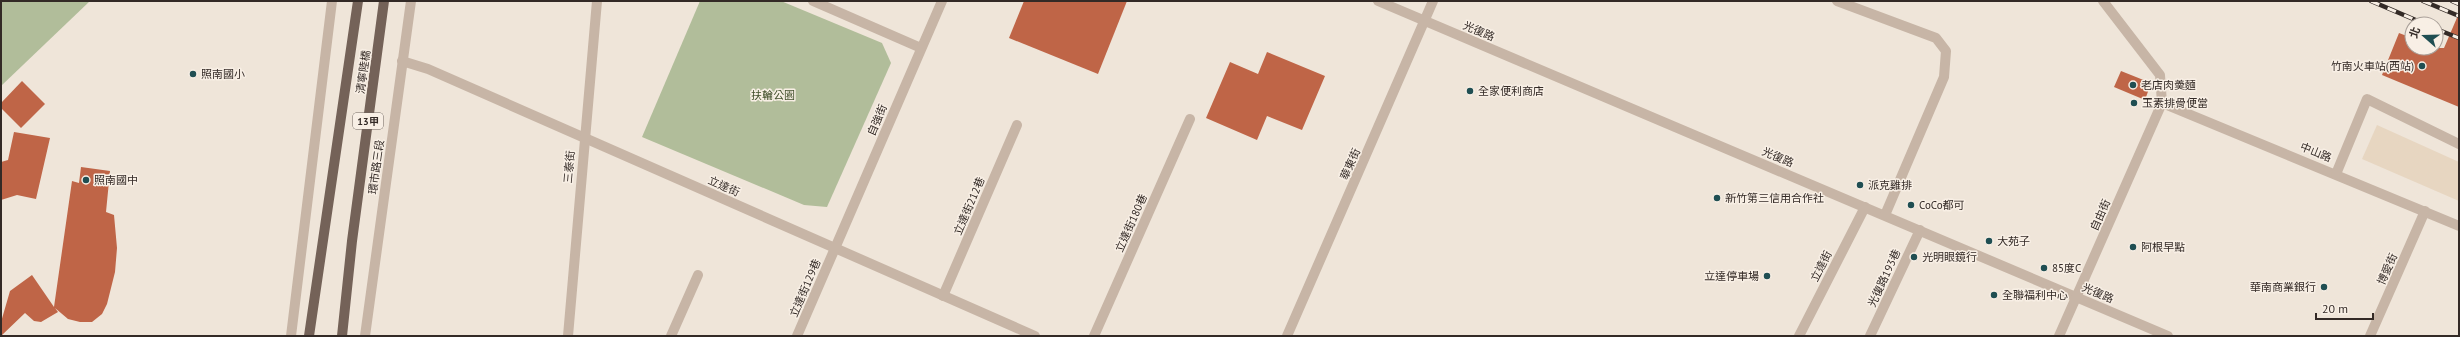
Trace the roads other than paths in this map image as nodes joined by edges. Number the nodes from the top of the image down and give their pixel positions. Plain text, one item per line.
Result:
1 (332, 1) edge
2 (358, 1) edge
3 (384, 1) edge
4 (411, 1) edge
5 (597, 1) edge
6 (813, 1) edge
7 (942, 1) edge
8 (1378, 1) edge
9 (1433, 1) edge
10 (1837, 1) edge
11 (2103, 1) edge
12 (1425, 21) junction
13 (921, 48) junction
14 (402, 61) junction
15 (2162, 103) junction
16 (1190, 119) dead end
17 (1017, 125) dead end
18 (584, 136) junction
19 (2459, 144) edge
20 (2336, 174) junction
21 (1865, 207) junction
22 (2425, 211) junction
23 (1885, 216) junction
24 (2459, 226) edge
25 (1920, 230) junction
26 (835, 249) junction
27 (698, 275) dead end
28 (943, 296) junction
29 (2076, 297) junction
30 (291, 336) edge
31 (309, 336) edge
32 (342, 336) edge
33 (365, 336) edge
34 (568, 336) edge
35 (671, 336) edge
36 (797, 336) edge
37 (1035, 336) edge
38 (1094, 336) edge
39 (1287, 336) edge
40 (1799, 336) edge
41 (1870, 336) edge
42 (2059, 336) edge
43 (2168, 336) edge
44 (2370, 336) edge

1 - 30 street
2 - 31 main road, 清寧陸橋 / 13甲
3 - 32 main road, 清寧陸橋 / 13甲
4 - 14 street, 環市路三段
5 - 18 street, 三泰街
6 - 13 street
7 - 13 street, 自強街
8 - 12 street, 光復路
9 - 12 street, 華東街
10 - 23 street
11 - 15 street
12 - 21 street, 光復路
12 - 39 street, 華東街
13 - 26 street, 自強街
14 - 18 street, 立達街
14 - 33 street, 環市路三段
15 - 20 street, 中山路
15 - 29 street, 自由街
16 - 38 street, 立達街180巷
17 - 28 street, 立達街212巷
18 - 26 street, 立達街
18 - 34 street, 三泰街
19 - 20 street
20 - 22 street, 中山路
21 - 23 street, 光復路
21 - 40 street, 立達街
22 - 24 street, 中山路
22 - 44 street, 博愛街
23 - 25 street, 光復路
25 - 29 street, 光復路
25 - 41 street, 光復路193巷
26 - 28 street, 立達街
26 - 36 street, 立達街129巷
27 - 35 street
28 - 37 street, 立達街
29 - 42 street, 自由街
29 - 43 street, 光復路

